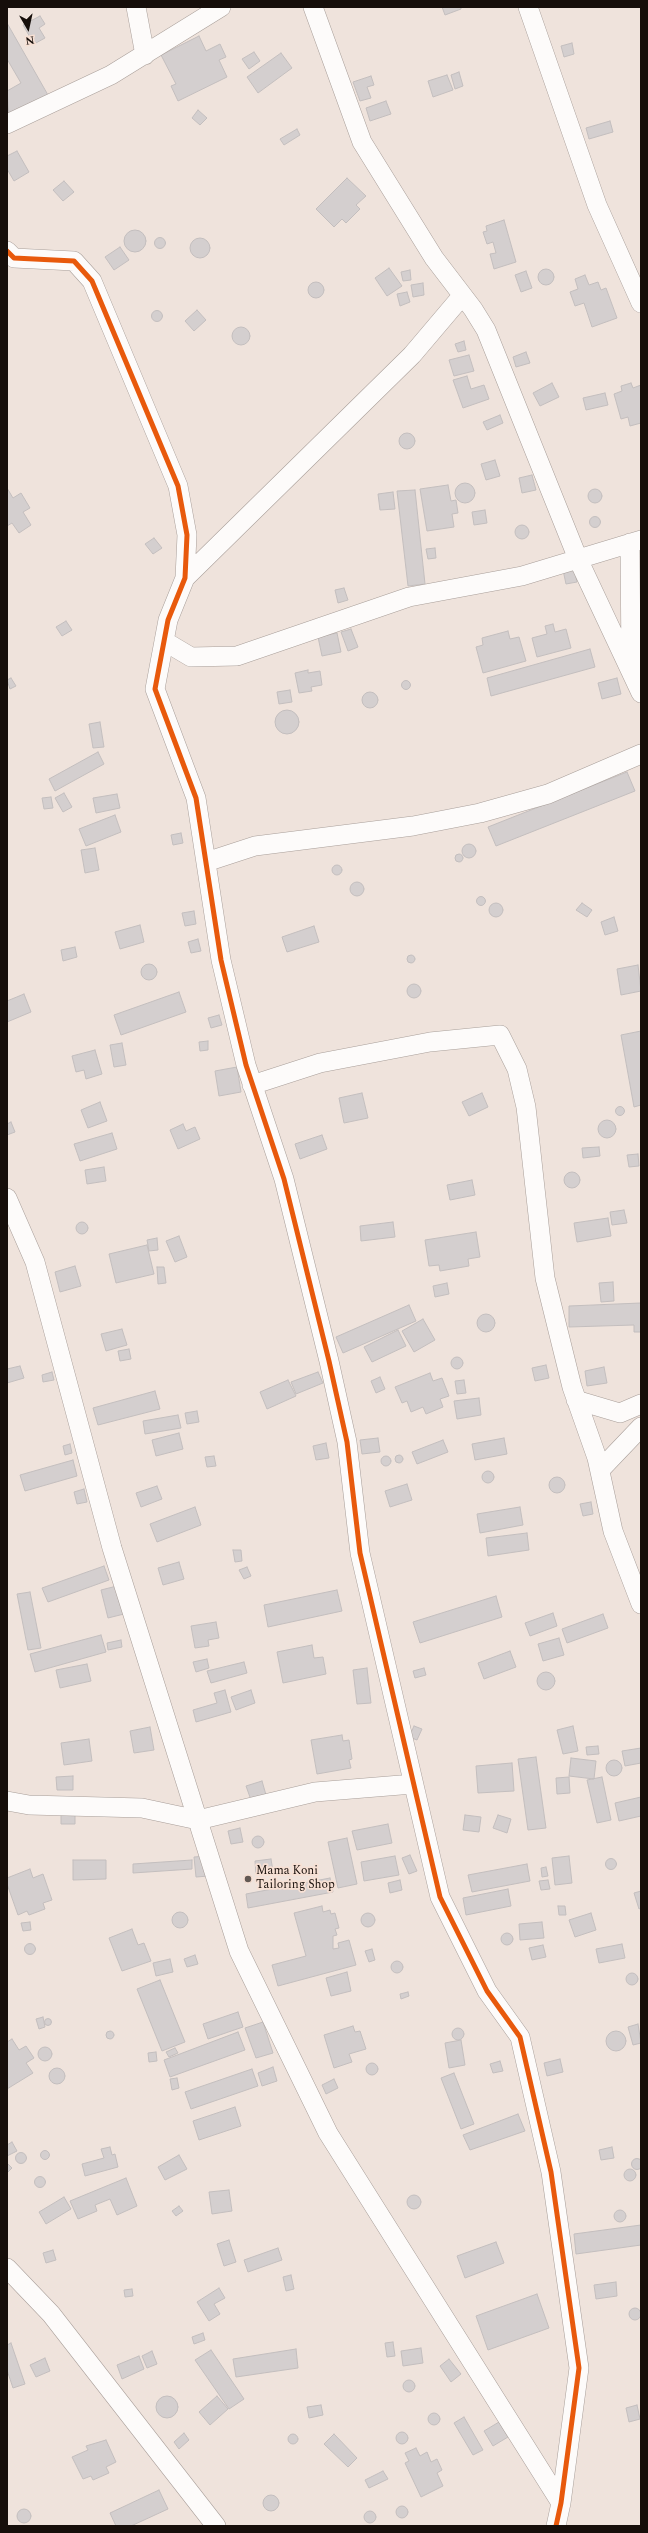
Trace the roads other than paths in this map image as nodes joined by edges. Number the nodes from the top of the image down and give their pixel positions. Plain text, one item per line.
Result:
1 (136, 7) edge
2 (221, 7) edge
3 (313, 7) edge
4 (528, 7) edge
5 (145, 55) junction
6 (7, 124) edge
7 (7, 251) edge
8 (462, 296) junction
9 (641, 303) edge
10 (636, 541) edge
11 (578, 559) junction
12 (185, 578) junction
13 (164, 641) junction
14 (631, 672) junction
15 (641, 693) edge
16 (641, 754) edge
17 (206, 862) junction
18 (252, 1085) junction
19 (7, 1198) edge
20 (576, 1400) junction
21 (641, 1404) edge
22 (641, 1427) edge
23 (600, 1470) junction
24 (641, 1604) edge
25 (413, 1784) junction
26 (7, 1801) edge
27 (198, 1820) junction
28 (7, 2268) edge
29 (561, 2503) junction
30 (216, 2526) edge
31 (556, 2526) edge

1 - 5 street
2 - 5 street
3 - 8 street
4 - 9 street
5 - 6 street
7 - 12 street
8 - 11 street
8 - 12 street
10 - 11 street
10 - 14 street
11 - 13 street
11 - 14 street
12 - 13 street
13 - 17 street
14 - 15 street
16 - 17 street
17 - 18 street
18 - 20 street
18 - 25 street
19 - 27 street
20 - 21 street
20 - 23 street
22 - 23 street
23 - 24 street
25 - 27 street
25 - 29 street
26 - 27 street
27 - 29 street
28 - 30 street
29 - 31 street

